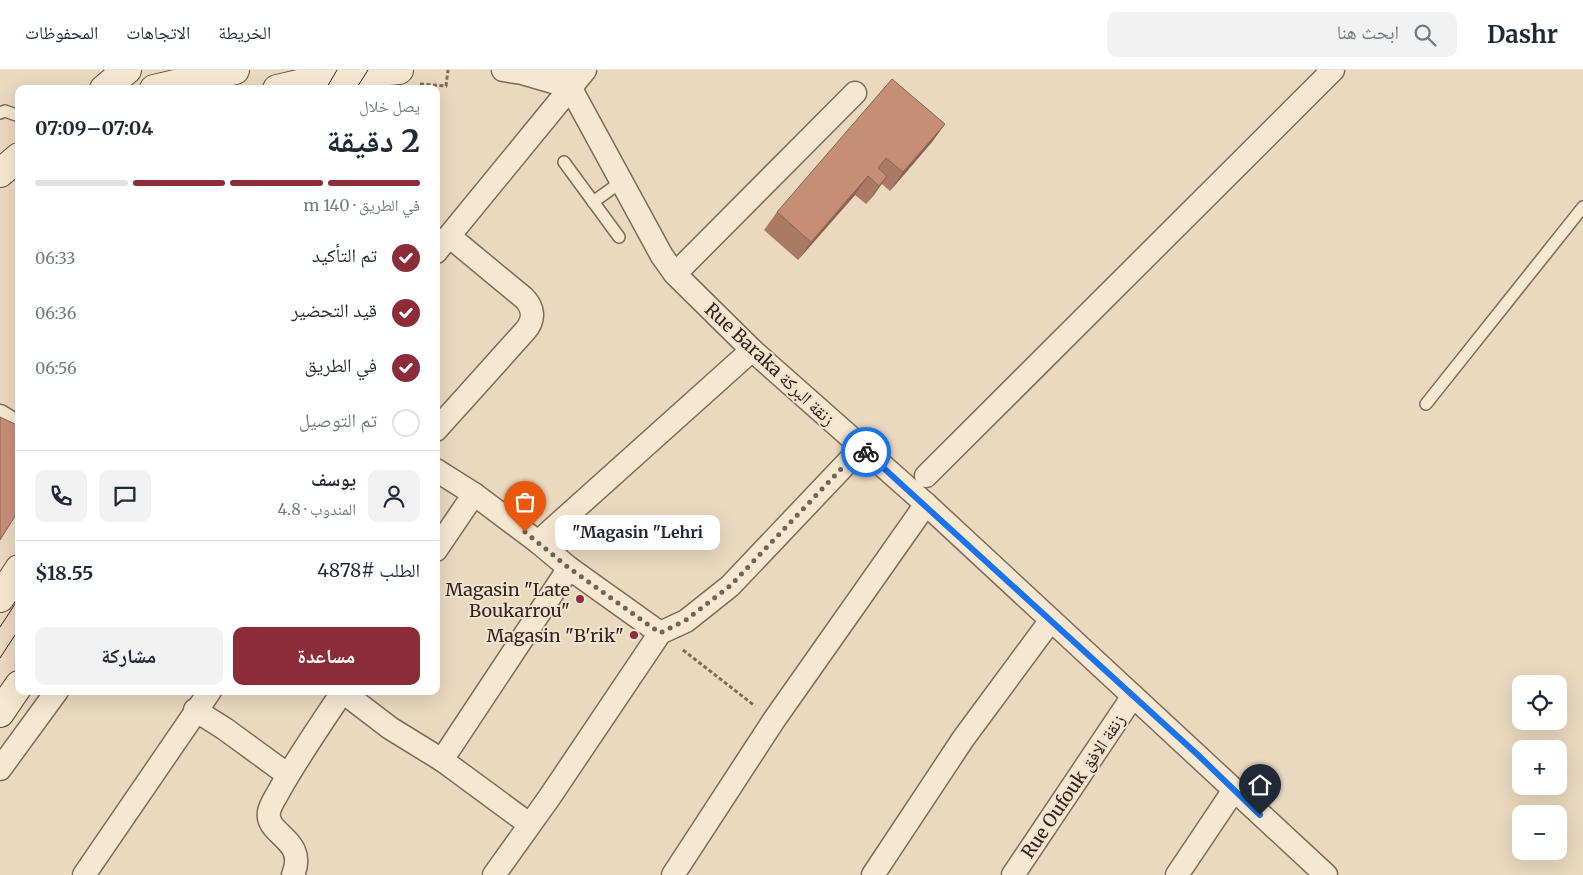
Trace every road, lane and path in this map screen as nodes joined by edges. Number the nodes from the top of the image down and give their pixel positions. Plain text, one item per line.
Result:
1 (127, 70) edge
2 (235, 70) edge
3 (448, 70) edge
4 (503, 70) edge
5 (585, 70) edge
6 (1333, 70) edge
7 (404, 75) edge
8 (565, 78) edge
9 (306, 80) edge
10 (109, 85) edge
11 (171, 85) edge
12 (290, 85) edge
13 (390, 85) edge
14 (856, 93) dead end
15 (0, 113) edge
16 (15, 115) edge
17 (15, 161) edge
18 (564, 162) dead end
19 (0, 173) edge
20 (15, 182) edge
21 (621, 182) junction
22 (0, 188) edge
23 (593, 202) junction
24 (1583, 207) edge
25 (619, 237) dead end
26 (443, 244) edge
27 (675, 274) junction
28 (752, 350) junction
29 (1426, 404) dead end
30 (0, 416) edge
31 (15, 425) edge
32 (440, 426) edge
33 (861, 448) junction
34 (440, 473) edge
35 (926, 476) dead end
36 (474, 494) junction
37 (926, 504) junction
38 (538, 542) junction
39 (440, 544) edge
40 (569, 568) junction
41 (15, 575) edge
42 (0, 598) edge
43 (1051, 620) junction
44 (660, 633) junction
45 (15, 691) edge
46 (54, 695) edge
47 (341, 695) edge
48 (347, 695) edge
49 (1133, 696) junction
50 (204, 697) edge
51 (0, 713) edge
52 (774, 720) junction
53 (442, 760) junction
54 (0, 769) edge
55 (288, 775) junction
56 (1234, 790) junction
57 (529, 824) junction
58 (84, 875) edge
59 (293, 875) edge
60 (494, 875) edge
61 (673, 875) edge
62 (873, 875) edge
63 (1013, 875) edge
64 (1177, 875) edge
65 (1326, 875) edge

1 - 10 main road
2 - 11 main road
3 - 7 path
4 - 8 street
5 - 8 street
6 - 35 street
7 - 9 main road
7 - 13 main road
8 - 21 street, Rue Baraka زنقة البركة
8 - 26 street
9 - 12 main road
14 - 27 street
15 - 16 lane
17 - 19 main road
18 - 23 lane
20 - 22 main road
21 - 23 lane
21 - 27 street, Rue Baraka زنقة البركة
23 - 25 lane
24 - 29 lane
26 - 32 street
27 - 28 street, Rue Baraka زنقة البركة
28 - 33 street, Rue Baraka زنقة البركة
28 - 38 street
30 - 31 street
33 - 37 street, Rue Baraka زنقة البركة
33 - 44 street
34 - 36 street
36 - 38 street
36 - 39 street
37 - 43 street, Rue Baraka زنقة البركة
37 - 52 street
38 - 40 street
40 - 44 street
40 - 53 street
41 - 42 main road
43 - 49 street, Rue Baraka زنقة البركة
43 - 62 street
44 - 52 path
44 - 57 street
45 - 51 main road
46 - 54 street
47 - 55 street
48 - 53 street
49 - 56 street, Rue Baraka زنقة البركة
49 - 63 street, Rue Oufouk زنقة الافق
50 - 55 street
50 - 58 street
52 - 61 street
53 - 57 street
55 - 59 street
56 - 64 street
56 - 65 street, Rue Baraka زنقة البركة
57 - 60 street

